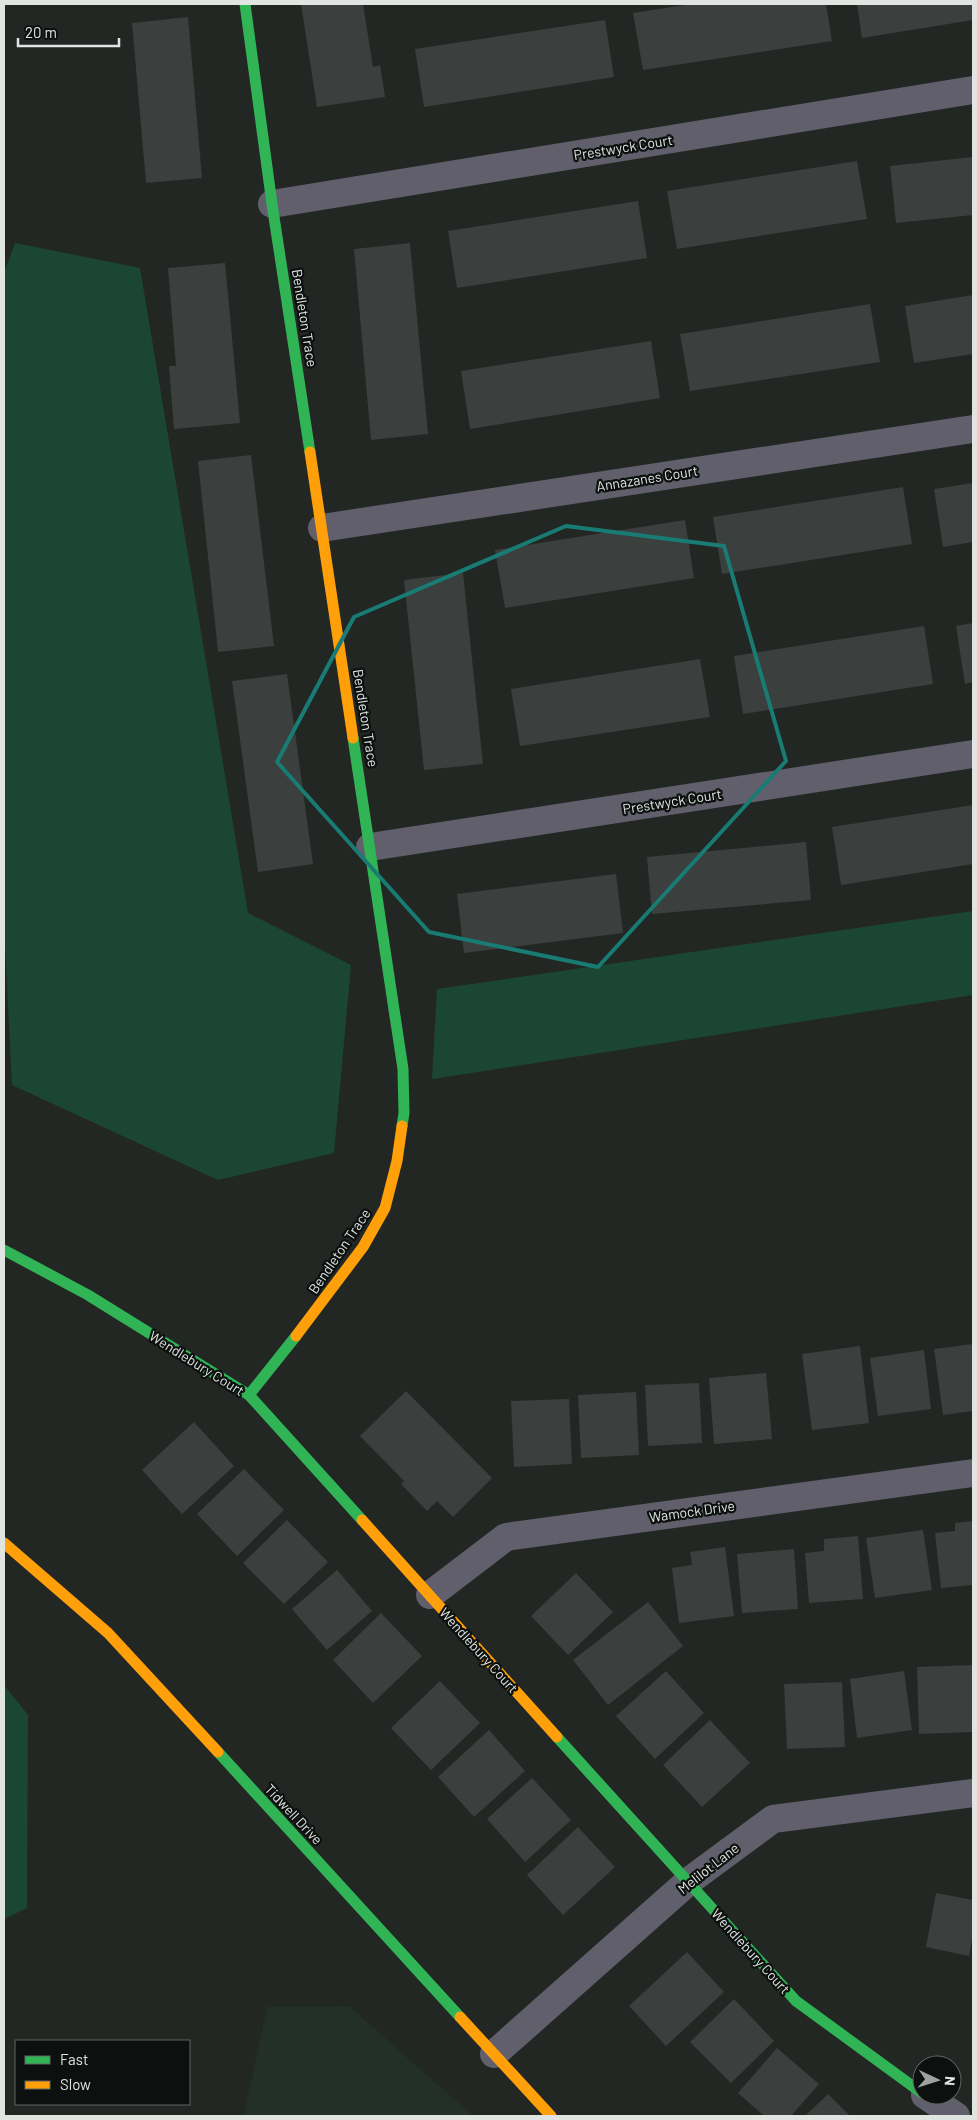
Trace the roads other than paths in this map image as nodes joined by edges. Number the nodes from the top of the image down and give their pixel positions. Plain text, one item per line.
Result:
1 (245, 4) edge
2 (973, 90) edge
3 (272, 204) junction
4 (973, 429) edge
5 (322, 528) junction
6 (973, 754) edge
7 (370, 847) junction
8 (4, 1250) edge
9 (249, 1395) junction
10 (973, 1473) edge
11 (4, 1543) edge
12 (430, 1595) junction
13 (973, 1793) edge
14 (689, 1882) junction
15 (494, 2054) junction
16 (912, 2085) edge
17 (940, 2105) edge
18 (551, 2116) edge
19 (956, 2116) edge

1 - 3 street, Bendleton Trace
2 - 3 street, Prestwyck Court
3 - 5 street, Bendleton Trace
4 - 5 street, Annazanes Court
5 - 7 street, Bendleton Trace
6 - 7 street, Prestwyck Court
7 - 9 street, Bendleton Trace
8 - 9 street, Wendlebury Court
9 - 12 street, Wendlebury Court
10 - 12 street, Wamock Drive
11 - 15 street, Tidwell Drive
12 - 14 street, Wendlebury Court
13 - 14 street, Melilot Lane
14 - 15 street, Melilot Lane
14 - 16 street, Wendlebury Court
15 - 18 street, Tidwell Drive
17 - 19 street, Wendlebury Court

